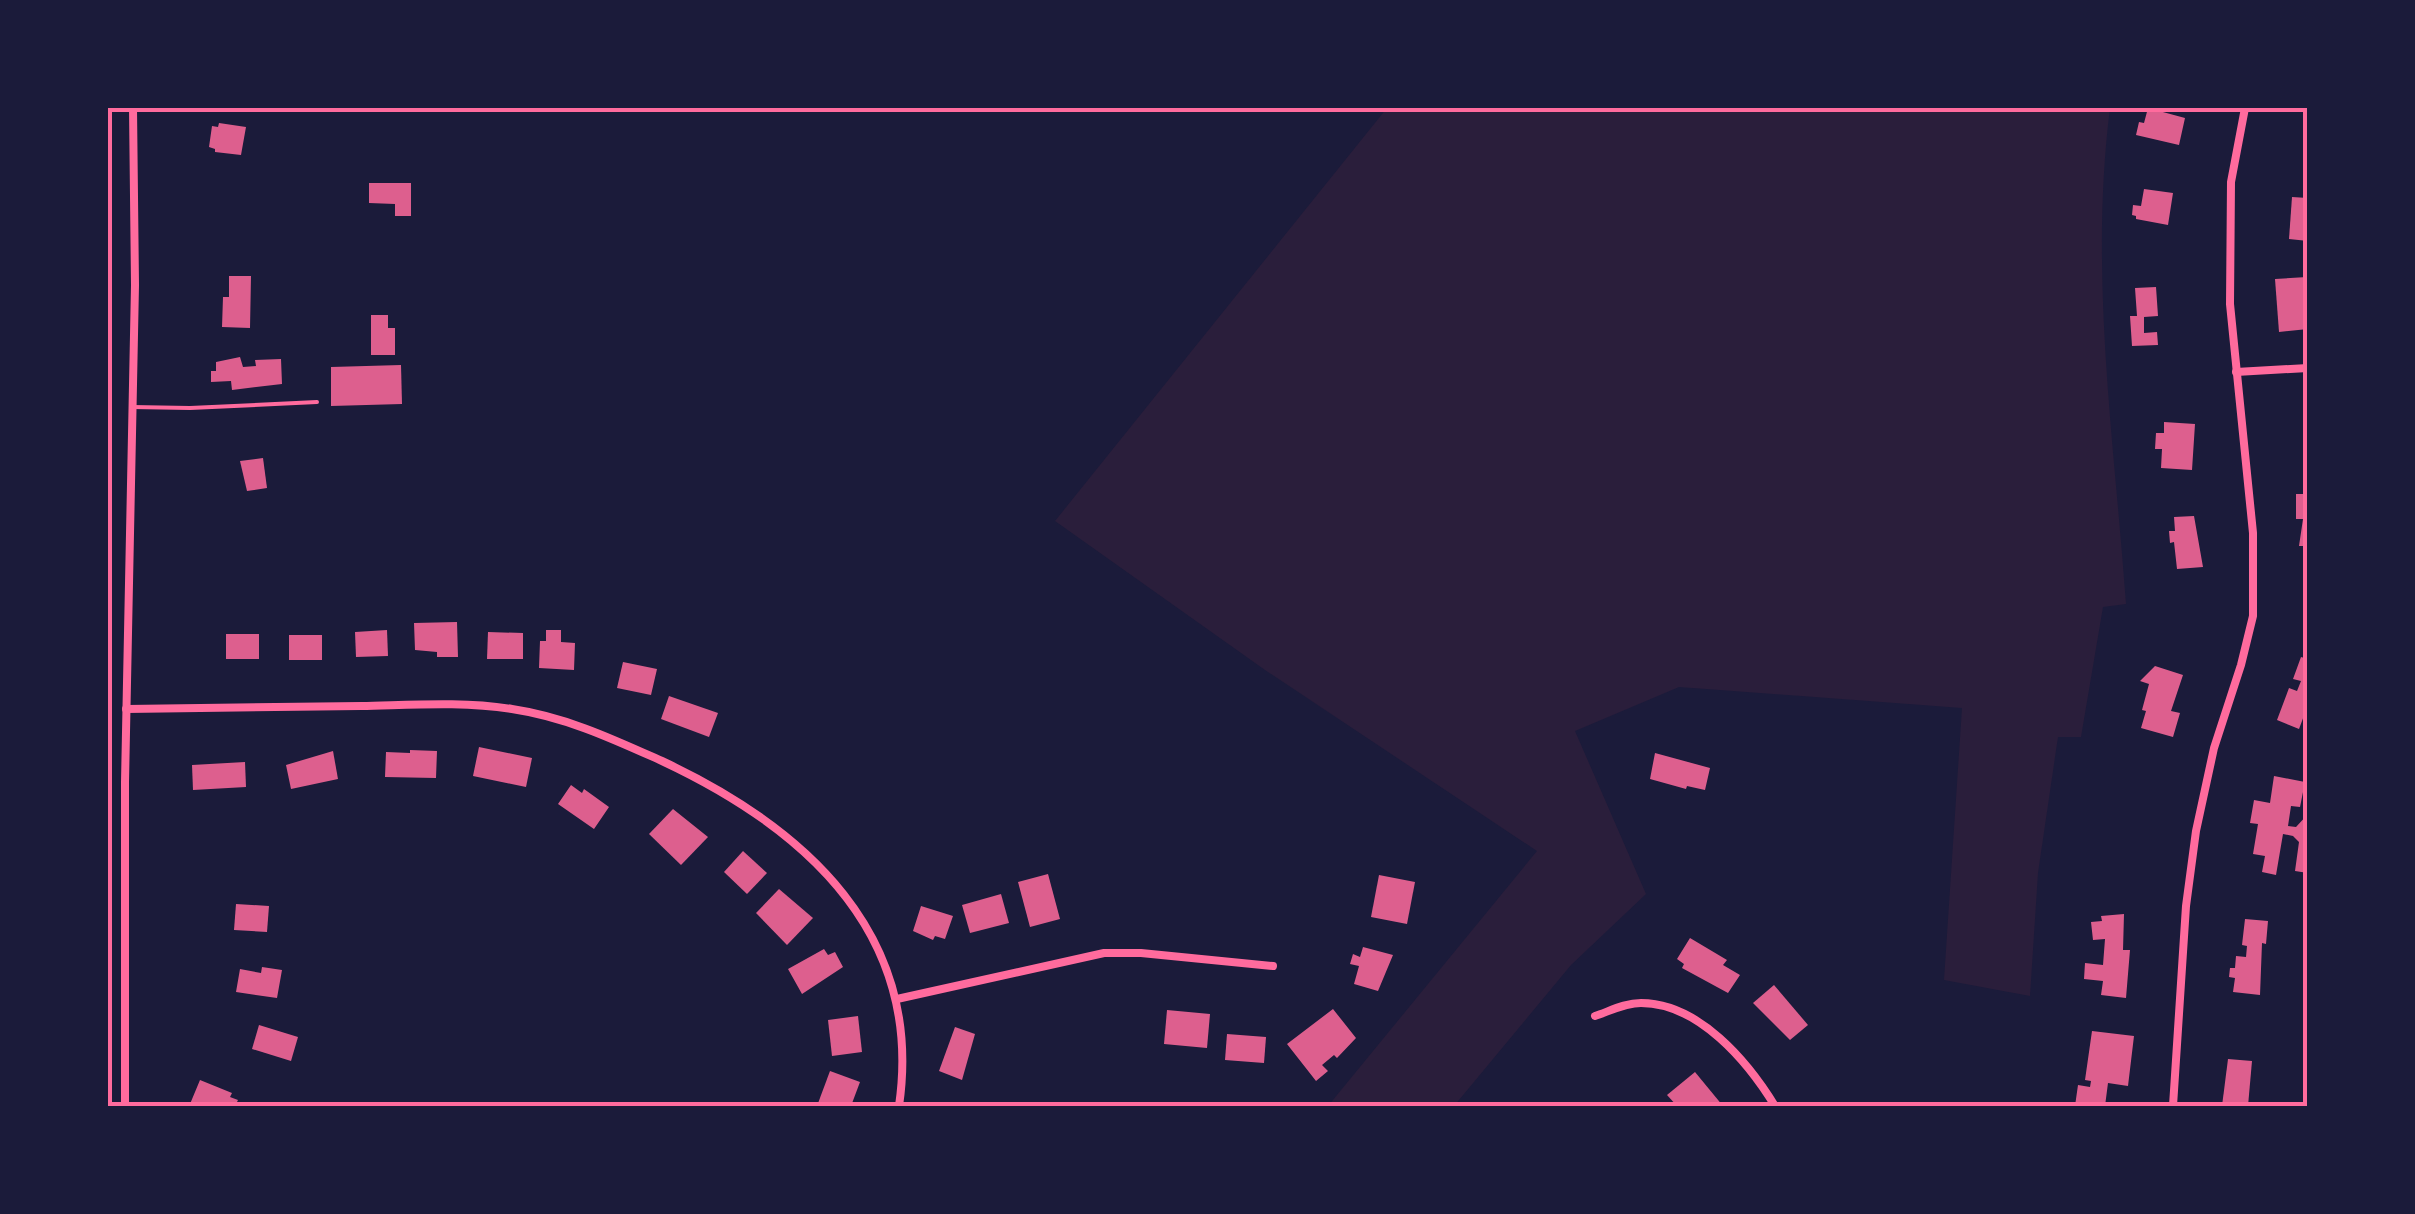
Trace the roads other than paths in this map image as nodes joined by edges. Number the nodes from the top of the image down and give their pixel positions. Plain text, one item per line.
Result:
1 (133, 108) edge
2 (2245, 108) edge
3 (2308, 368) edge
4 (2236, 372) junction
5 (316, 402) dead end
6 (132, 407) junction
7 (126, 709) junction
8 (1273, 966) dead end
9 (897, 1000) junction
10 (1595, 1016) dead end
11 (125, 1106) edge
12 (899, 1106) edge
13 (1776, 1106) edge
14 (2173, 1106) edge

1 - 6 street
2 - 4 street
3 - 4 street
4 - 14 street
5 - 6 lane
6 - 7 street
7 - 9 street
7 - 11 street
8 - 9 street
9 - 12 street
10 - 13 street

